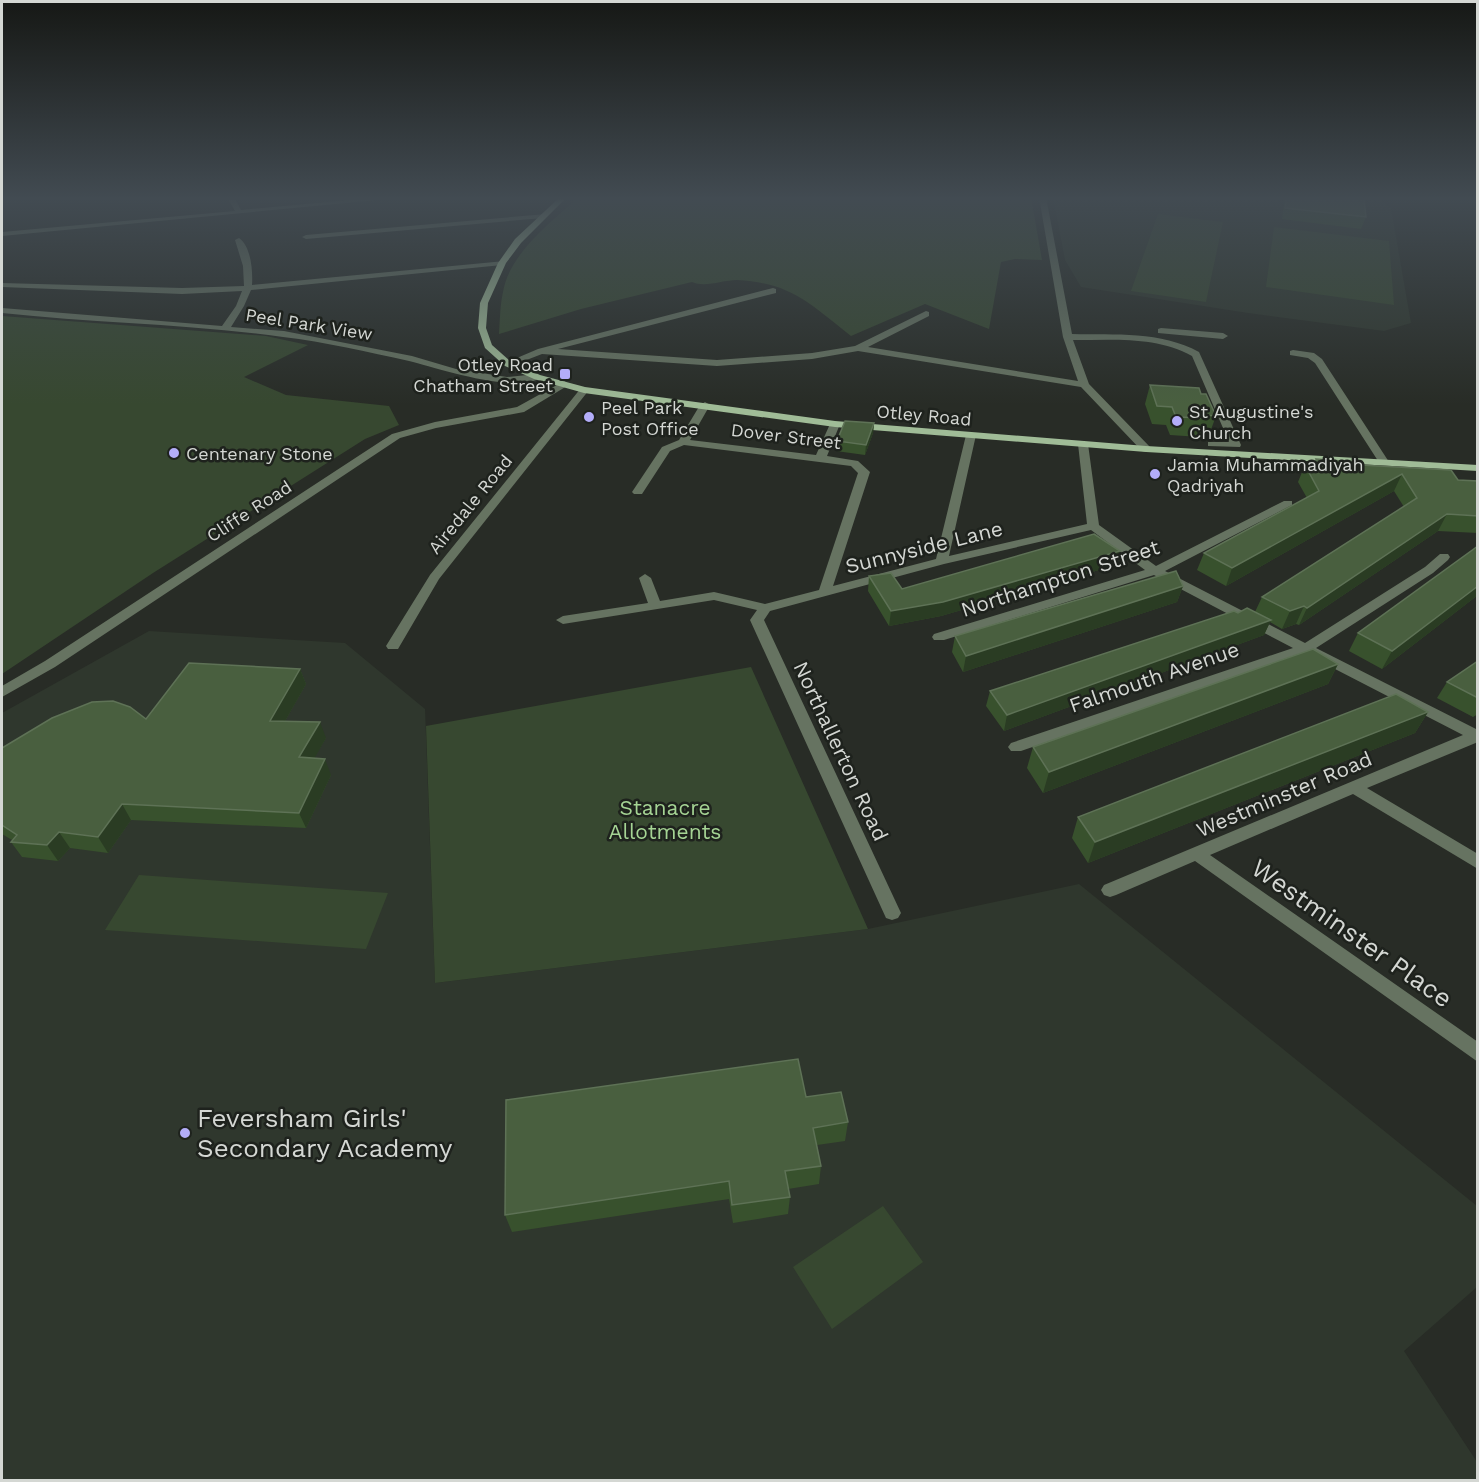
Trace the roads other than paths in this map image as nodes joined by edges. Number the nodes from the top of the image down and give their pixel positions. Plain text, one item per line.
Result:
1 (248, 266) edge
2 (470, 266) edge
3 (501, 266) edge
4 (1055, 266) edge
5 (2, 285) edge
6 (247, 288) junction
7 (773, 291) dead end
8 (2, 311) edge
9 (926, 314) dead end
10 (225, 328) junction
11 (1155, 331) dead end
12 (1223, 336) dead end
13 (1068, 337) junction
14 (1172, 337) junction
15 (858, 348) junction
16 (541, 351) junction
17 (1293, 352) dead end
18 (508, 364) junction
19 (537, 376) junction
20 (564, 384) junction
21 (1084, 385) junction
22 (584, 390) junction
23 (705, 405) junction
24 (835, 424) junction
25 (971, 435) junction
26 (683, 442) junction
27 (1083, 444) junction
28 (1212, 444) dead end
29 (1146, 449) junction
30 (821, 458) junction
31 (1384, 462) junction
32 (1478, 468) edge
33 (638, 492) dead end
34 (1288, 503) dead end
35 (1094, 526) junction
36 (1444, 557) dead end
37 (942, 561) junction
38 (1155, 571) junction
39 (645, 578) dead end
40 (825, 592) junction
41 (655, 605) junction
42 (765, 608) junction
43 (563, 620) dead end
44 (939, 637) dead end
45 (393, 646) dead end
46 (1306, 648) junction
47 (2, 692) edge
48 (1476, 737) edge
49 (1016, 747) dead end
50 (1354, 787) junction
51 (1197, 854) junction
52 (1478, 863) edge
53 (1110, 890) dead end
54 (892, 913) dead end
55 (1478, 1053) edge

1 - 6 street
2 - 6 street
3 - 18 main road, Otley Road
4 - 13 street
5 - 6 street
6 - 10 street
7 - 16 street
8 - 10 street, Peel Park View
9 - 15 street
10 - 19 street, Peel Park View
11 - 14 street
12 - 14 street
13 - 14 street
13 - 21 street
14 - 28 street
15 - 16 street
15 - 21 street
16 - 18 street
17 - 31 street
18 - 19 main road, Otley Road
19 - 20 main road, Otley Road
20 - 22 main road, Otley Road
20 - 47 street, Cliffe Road
21 - 29 street
22 - 23 main road, Otley Road
22 - 45 street, Airedale Road
23 - 24 main road, Otley Road
23 - 26 street
24 - 25 main road, Otley Road
24 - 30 street
25 - 27 main road, Otley Road
25 - 37 street
26 - 30 street, Dover Street
26 - 33 street
27 - 29 main road, Otley Road
27 - 35 street
29 - 31 main road, Otley Road
30 - 40 street, Dover Street
31 - 32 main road, Otley Road
34 - 38 street, Northampton Street
35 - 37 street, Sunnyside Lane
35 - 38 street
36 - 46 street, Falmouth Avenue
37 - 40 street, Sunnyside Lane
38 - 44 street, Northampton Street
38 - 46 street
39 - 41 street
40 - 42 street, Sunnyside Lane
41 - 42 street
41 - 43 street
42 - 54 street, Northallerton Road
46 - 48 street
46 - 49 street, Falmouth Avenue
48 - 50 street, Westminster Road
50 - 51 street, Westminster Road
50 - 52 street
51 - 53 street, Westminster Road
51 - 55 street, Westminster Place

